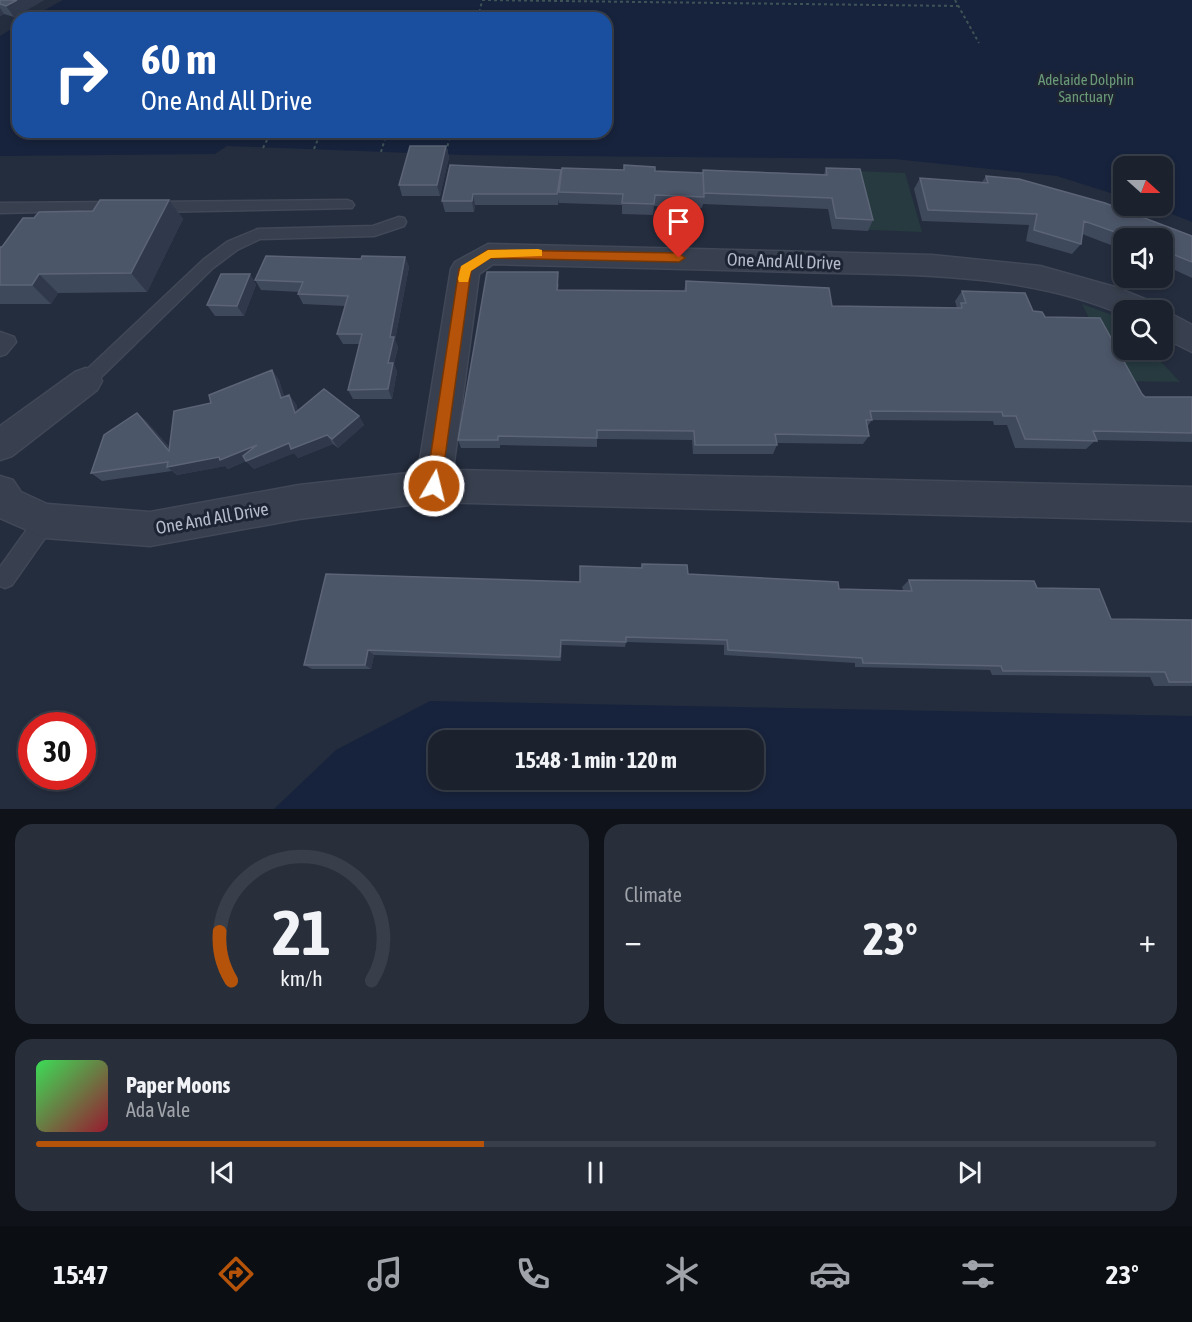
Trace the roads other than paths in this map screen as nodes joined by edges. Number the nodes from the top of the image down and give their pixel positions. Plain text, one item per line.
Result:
1 (347, 205) dead end
2 (6, 208) edge
3 (399, 222) dead end
4 (0, 224) edge
5 (1117, 300) edge
6 (1173, 328) edge
7 (0, 339) edge
8 (1192, 340) edge
9 (0, 349) edge
10 (86, 381) joint
11 (0, 445) edge
12 (434, 486) junction
13 (0, 492) edge
14 (1192, 504) edge
15 (45, 520) junction
16 (5, 578) dead end

1 - 2 lane
2 - 4 lane
3 - 10 lane
5 - 12 street, One And All Drive
6 - 8 street
7 - 9 lane
10 - 11 street
12 - 14 street, One And All Drive
12 - 15 street, One And All Drive
13 - 15 street, One And All Drive
15 - 16 lane

